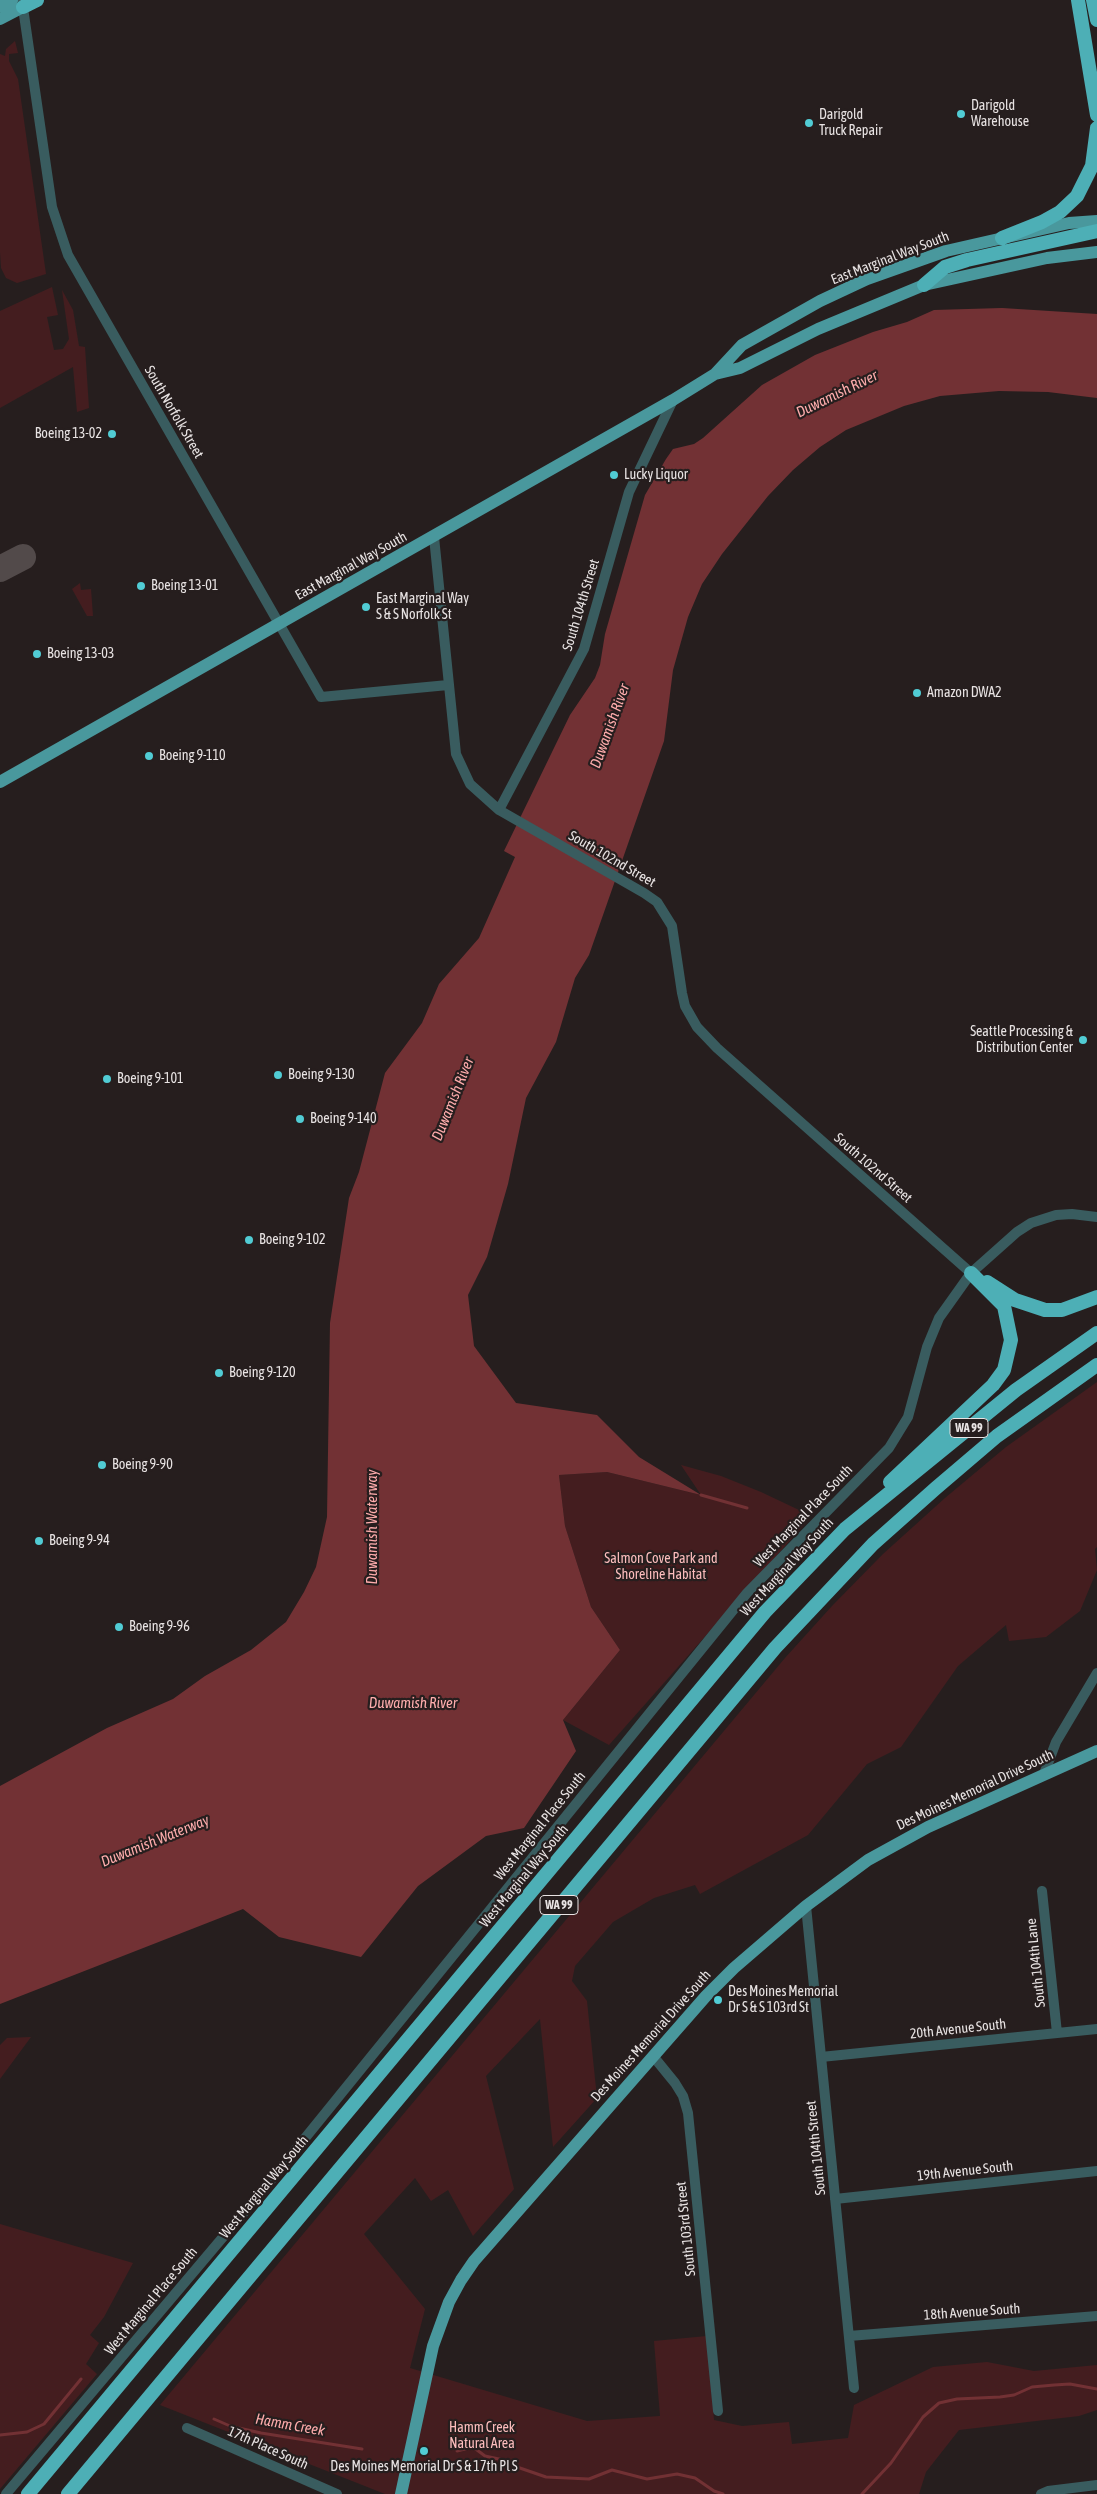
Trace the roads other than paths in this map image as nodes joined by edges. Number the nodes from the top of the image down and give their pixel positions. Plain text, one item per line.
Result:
1 (37, 0) edge
2 (1078, 0) edge
3 (1093, 0) edge
4 (19, 2) edge
5 (0, 6) edge
6 (0, 19) edge
7 (1097, 20) edge
8 (1097, 115) edge
9 (1097, 128) edge
10 (1097, 214) edge
11 (1097, 221) edge
12 (1069, 223) junction
13 (1097, 231) edge
14 (1002, 238) junction
15 (1097, 246) edge
16 (1097, 252) edge
17 (1079, 253) junction
18 (924, 285) junction
19 (716, 374) junction
20 (673, 400) junction
21 (434, 537) junction
22 (280, 622) junction
23 (448, 685) junction
24 (0, 782) edge
25 (499, 810) junction
26 (1097, 1217) edge
27 (971, 1273) junction
28 (1097, 1297) edge
29 (1097, 1333) edge
30 (1097, 1365) edge
31 (845, 1529) junction
32 (1097, 1673) edge
33 (1097, 1751) edge
34 (1044, 1774) junction
35 (1042, 1891) dead end
36 (806, 1906) junction
37 (1097, 2029) edge
38 (1057, 2033) junction
39 (653, 2056) junction
40 (821, 2057) junction
41 (1097, 2171) edge
42 (835, 2199) junction
43 (1097, 2316) edge
44 (849, 2336) junction
45 (854, 2388) dead end
46 (718, 2411) dead end
47 (187, 2428) dead end
48 (1097, 2485) edge
49 (6, 2494) edge
50 (28, 2494) edge
51 (68, 2494) edge
52 (337, 2494) edge
53 (401, 2494) edge
54 (1041, 2494) edge

1 - 4 highway
2 - 8 highway
3 - 7 highway
4 - 5 main road
4 - 6 main road
4 - 22 street, South Norfolk Street
9 - 14 highway
10 - 12 street
11 - 12 main road, East Marginal Way South
12 - 14 main road, East Marginal Way South
13 - 18 highway
14 - 19 main road, East Marginal Way South
15 - 17 street
16 - 17 main road, East Marginal Way South
17 - 18 main road, East Marginal Way South
18 - 19 main road, East Marginal Way South
19 - 20 main road, East Marginal Way South
20 - 21 main road, East Marginal Way South
20 - 25 street, South 104th Street
21 - 22 main road, East Marginal Way South
21 - 23 street, South 102nd Street
22 - 23 street, South Norfolk Street
22 - 24 main road, East Marginal Way South
23 - 25 street, South 102nd Street
25 - 27 street, South 102nd Street
26 - 27 street, West Marginal Place South
27 - 28 highway
27 - 31 highway
27 - 49 street, West Marginal Place South
29 - 31 highway, West Marginal Way South / WA 99
30 - 51 highway, WA 99
31 - 50 highway, West Marginal Way South / WA 99
32 - 34 street
33 - 34 main road, Des Moines Memorial Drive South
34 - 36 main road, Des Moines Memorial Drive South
35 - 38 street, South 104th Lane
36 - 39 main road, Des Moines Memorial Drive South
36 - 40 street, South 104th Street
37 - 38 street, 20th Avenue South
38 - 40 street, 20th Avenue South
39 - 46 street, South 103rd Street
39 - 53 main road, Des Moines Memorial Drive South
40 - 42 street, South 104th Street
41 - 42 street, 19th Avenue South
42 - 44 street, South 104th Street
43 - 44 street, 18th Avenue South
44 - 45 street, South 104th Street
47 - 52 street, 17th Place South
48 - 54 street

